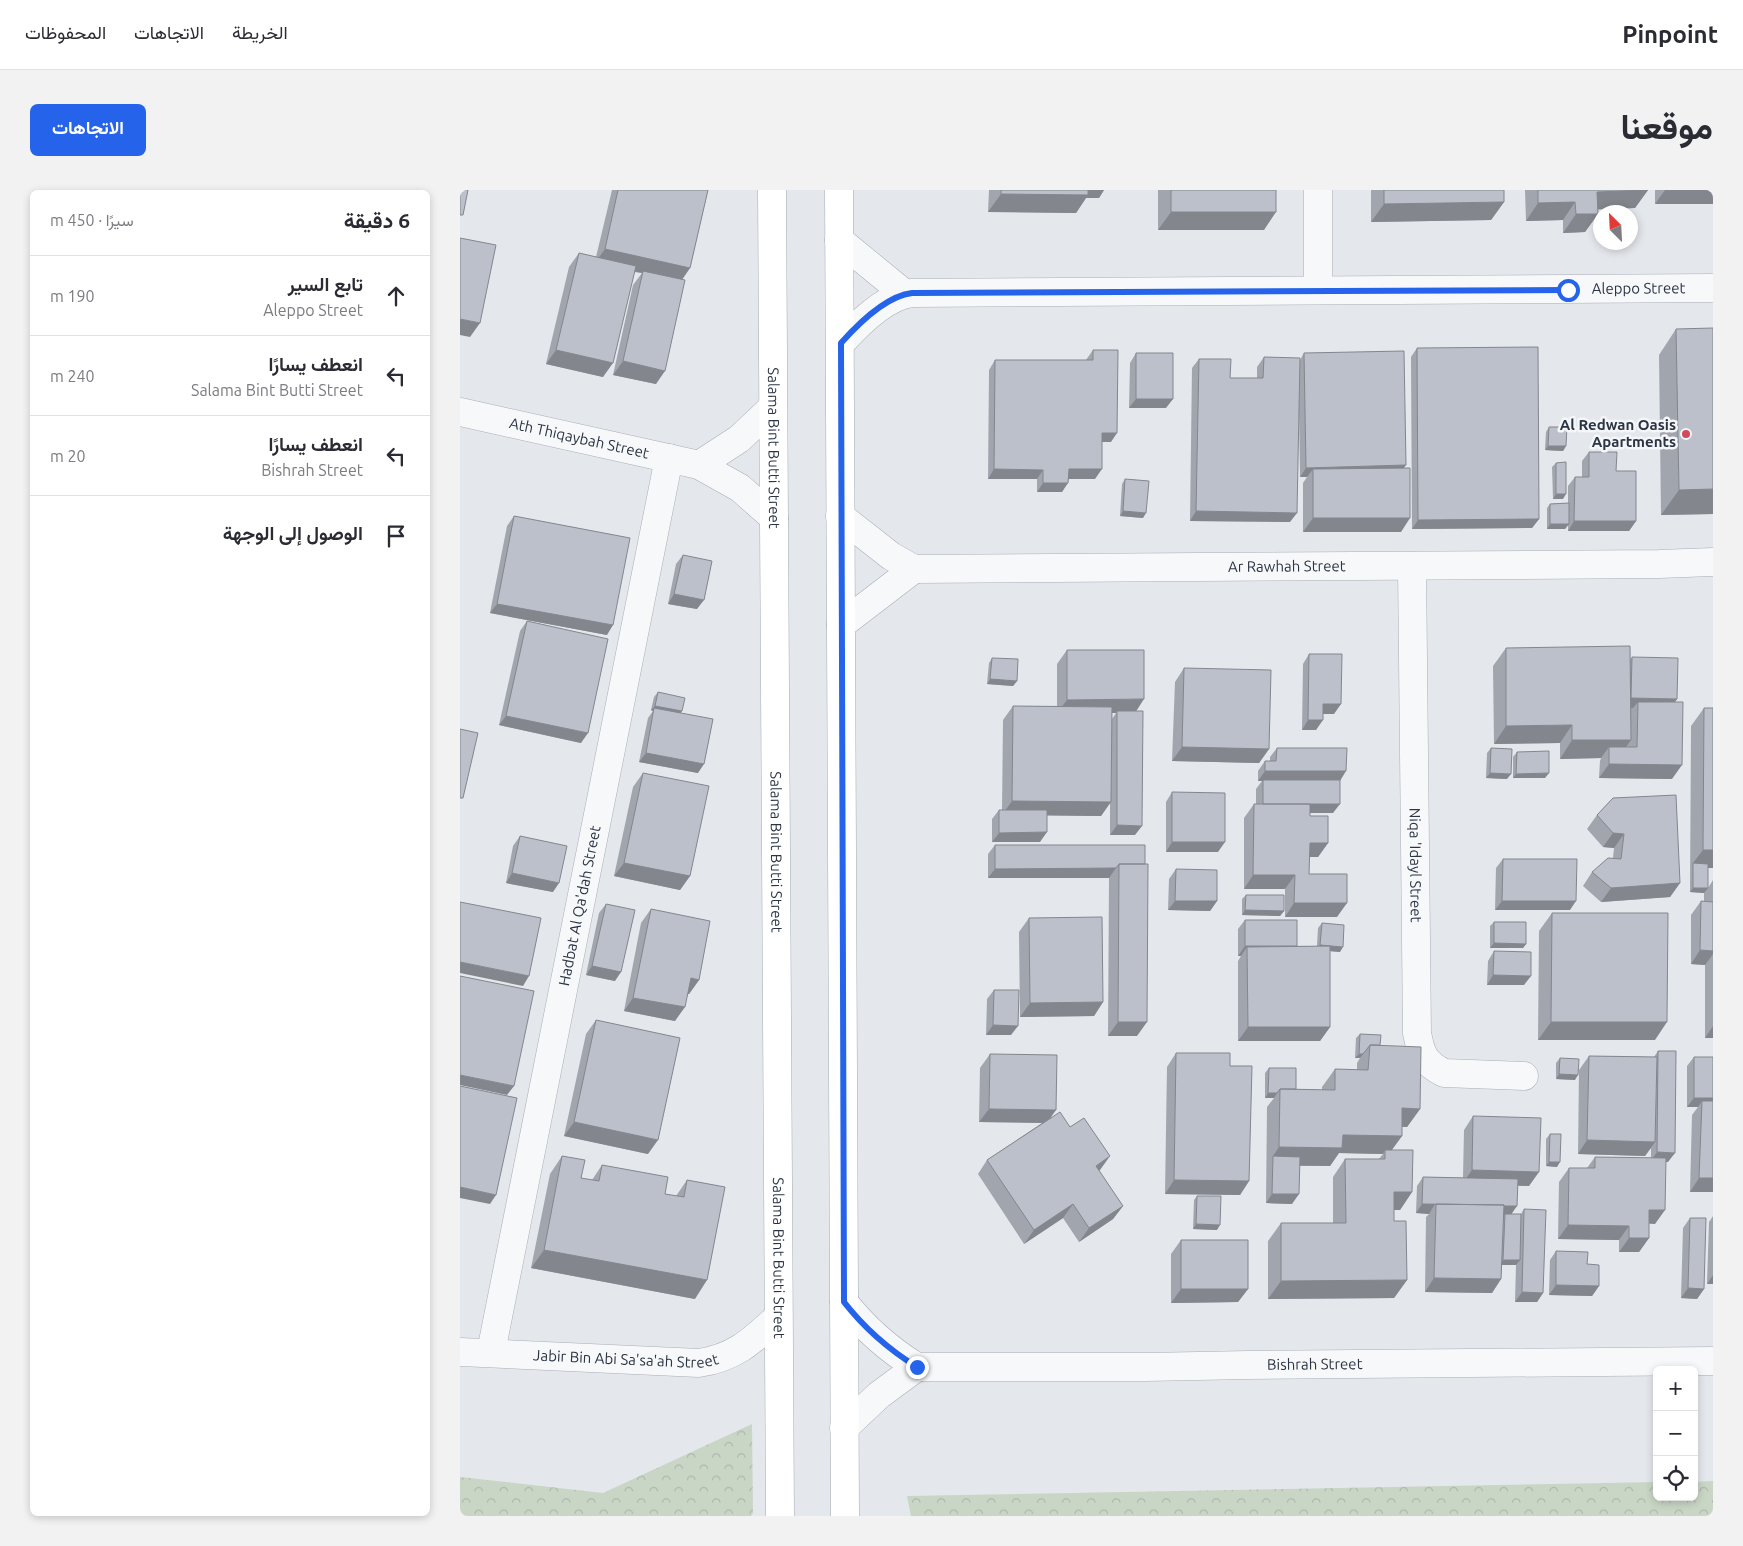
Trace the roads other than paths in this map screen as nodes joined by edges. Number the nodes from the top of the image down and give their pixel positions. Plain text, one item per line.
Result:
1 (772, 190) edge
2 (839, 190) edge
3 (1318, 190) edge
4 (840, 240) junction
5 (1713, 288) edge
6 (1318, 290) junction
7 (905, 294) junction
8 (841, 343) junction
9 (773, 407) junction
10 (460, 412) edge
11 (669, 458) junction
12 (699, 465) junction
13 (840, 516) junction
14 (774, 518) junction
15 (1713, 562) edge
16 (1659, 564) junction
17 (1412, 566) junction
18 (914, 569) junction
19 (1713, 573) edge
20 (841, 625) junction
21 (1524, 1076) dead end
22 (844, 1302) junction
23 (778, 1317) junction
24 (460, 1352) edge
25 (491, 1352) junction
26 (1713, 1361) edge
27 (917, 1367) junction
28 (844, 1428) junction
29 (780, 1475) junction
30 (845, 1487) junction
31 (765, 1516) edge
32 (780, 1516) edge
33 (845, 1516) edge
34 (859, 1516) edge

1 - 9 main road, Salama Bint Butti Street
2 - 4 main road
3 - 6 street
4 - 7 street
4 - 8 main road
5 - 6 street, Aleppo Street
6 - 7 street, Aleppo Street
7 - 8 street
8 - 13 main road
9 - 12 street
9 - 14 main road, Salama Bint Butti Street
10 - 11 street, Ath Thiqaybah Street
11 - 12 street, Ath Thiqaybah Street
11 - 25 street, Hadbat Al Qa'dah Street
12 - 14 street, Ath Thiqaybah Street
13 - 18 street, Ar Rawhah Street
13 - 20 main road
14 - 23 main road, Salama Bint Butti Street
15 - 16 street, Ar Rawhah Street
16 - 17 street, Ar Rawhah Street
16 - 19 street, Ar Rawhah Street
17 - 18 street, Ar Rawhah Street
17 - 21 street, Niqa 'Idayl Street
18 - 20 street
20 - 22 main road
22 - 27 street
22 - 28 main road
23 - 25 street, Jabir Bin Abi Sa'sa'ah Street
23 - 29 main road, Salama Bint Butti Street
24 - 25 street, Jabir Bin Abi Sa'sa'ah Street
26 - 27 street, Bishrah Street
27 - 28 street
28 - 30 main road
29 - 31 main road
29 - 32 main road, Salama Bint Butti Street
30 - 33 main road
30 - 34 main road

